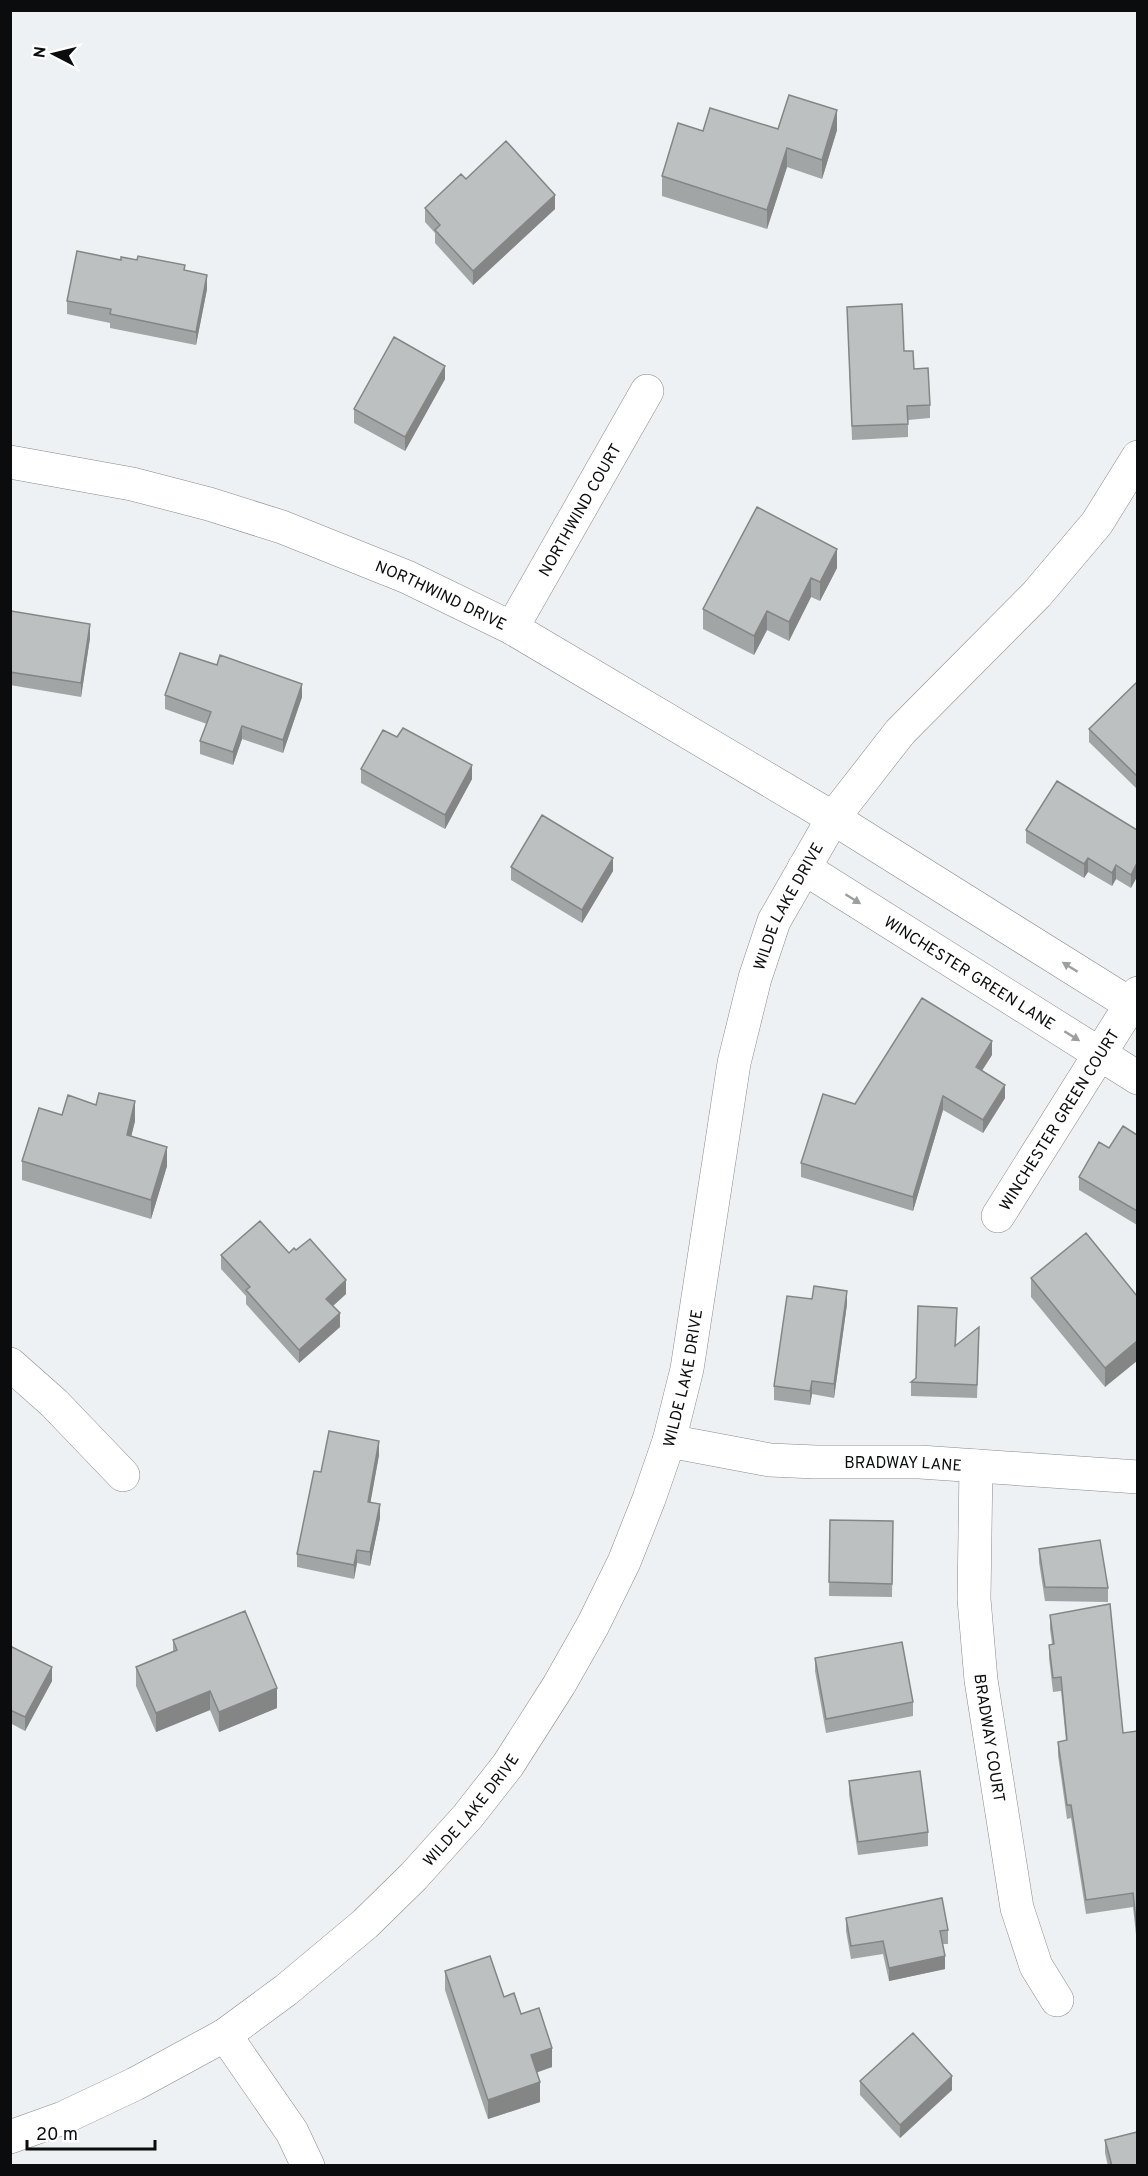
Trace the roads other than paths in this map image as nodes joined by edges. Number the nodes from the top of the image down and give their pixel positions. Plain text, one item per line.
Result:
1 (647, 391) dead end
2 (1137, 457) edge
3 (10, 462) edge
4 (512, 628) junction
5 (833, 818) junction
6 (804, 868) junction
7 (1135, 1002) edge
8 (1099, 1053) junction
9 (1137, 1078) edge
10 (998, 1216) dead end
11 (10, 1364) edge
12 (669, 1441) junction
13 (976, 1466) junction
14 (123, 1475) dead end
15 (1137, 1478) edge
16 (1057, 2000) dead end
17 (225, 2035) junction
18 (10, 2137) edge
19 (308, 2166) edge

1 - 4 street, NORTHWIND COURT
2 - 5 street, WILDE LAKE DRIVE
3 - 4 street, NORTHWIND DRIVE
4 - 5 street, NORTHWIND DRIVE
5 - 6 street, WILDE LAKE DRIVE
7 -> 5 street
6 -> 8 street, WINCHESTER GREEN LANE
6 - 12 street, WILDE LAKE DRIVE
7 - 8 street, WINCHESTER GREEN COURT
8 - 9 street, WINCHESTER GREEN LANE
8 - 10 street, WINCHESTER GREEN COURT
11 - 14 street
12 - 13 street, BRADWAY LANE
12 - 17 street, WILDE LAKE DRIVE
13 - 15 street, BRADWAY LANE
13 - 16 street, BRADWAY COURT
17 - 18 street, WILDE LAKE DRIVE
17 - 19 street

